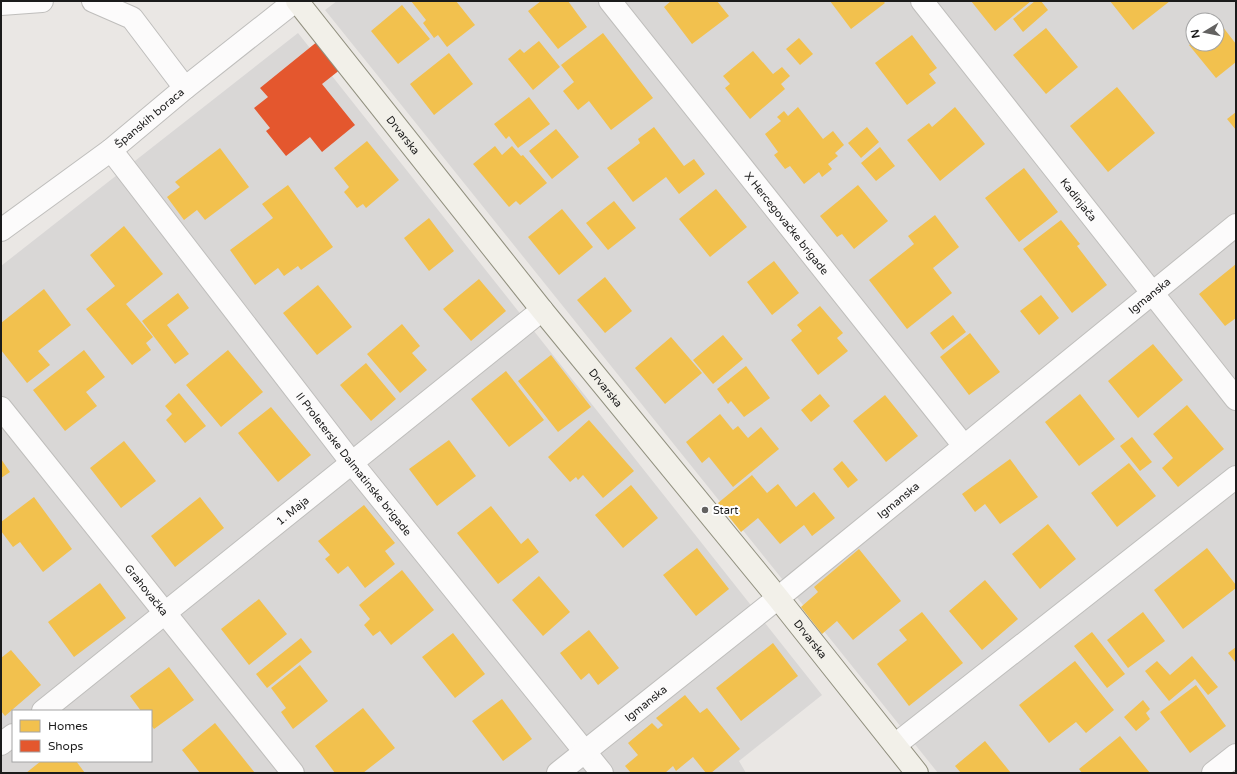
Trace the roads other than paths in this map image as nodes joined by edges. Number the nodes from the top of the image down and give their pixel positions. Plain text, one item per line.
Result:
1 (42, 1) edge
2 (93, 1) edge
3 (296, 1) edge
4 (610, 1) edge
5 (922, 1) edge
6 (1, 4) edge
7 (128, 10) edge
8 (185, 88) junction
9 (111, 150) junction
10 (1236, 225) edge
11 (1, 230) edge
12 (1153, 293) junction
13 (542, 310) junction
14 (1236, 399) edge
15 (1, 408) edge
16 (964, 446) junction
17 (352, 463) junction
18 (1236, 477) edge
19 (778, 598) junction
20 (165, 613) junction
21 (44, 710) edge
22 (12, 736) edge
23 (1, 744) edge
24 (895, 745) junction
25 (585, 752) junction
26 (1236, 755) edge
27 (293, 773) edge
28 (558, 773) edge
29 (602, 773) edge
30 (917, 773) edge
31 (1213, 773) edge

1 - 6 street
2 - 7 street
3 - 8 street, Španskih boraca
3 - 13 main road, Drvarska
4 - 16 street, X Hercegovačke brigade
5 - 12 street, Kadinjača
7 - 8 street
8 - 9 street, Španskih boraca
9 - 11 street, Španskih boraca
9 - 17 street, II Proleterske Dalmatinske brigade
10 - 12 street, Igmanska
12 - 14 street, Kadinjača
12 - 16 street, Igmanska
13 - 17 street, 1. Maja
13 - 19 main road, Drvarska
15 - 20 street, Grahovačka
16 - 19 street, Igmanska
17 - 20 street, 1. Maja
17 - 25 street, II Proleterske Dalmatinske brigade
18 - 24 street
19 - 24 main road, Drvarska
19 - 25 street, Igmanska
20 - 21 street, 1. Maja
20 - 27 street, Grahovačka
22 - 23 street
24 - 30 main road, Drvarska
25 - 28 street, Igmanska
25 - 29 street, II Proleterske Dalmatinske brigade
26 - 31 street

